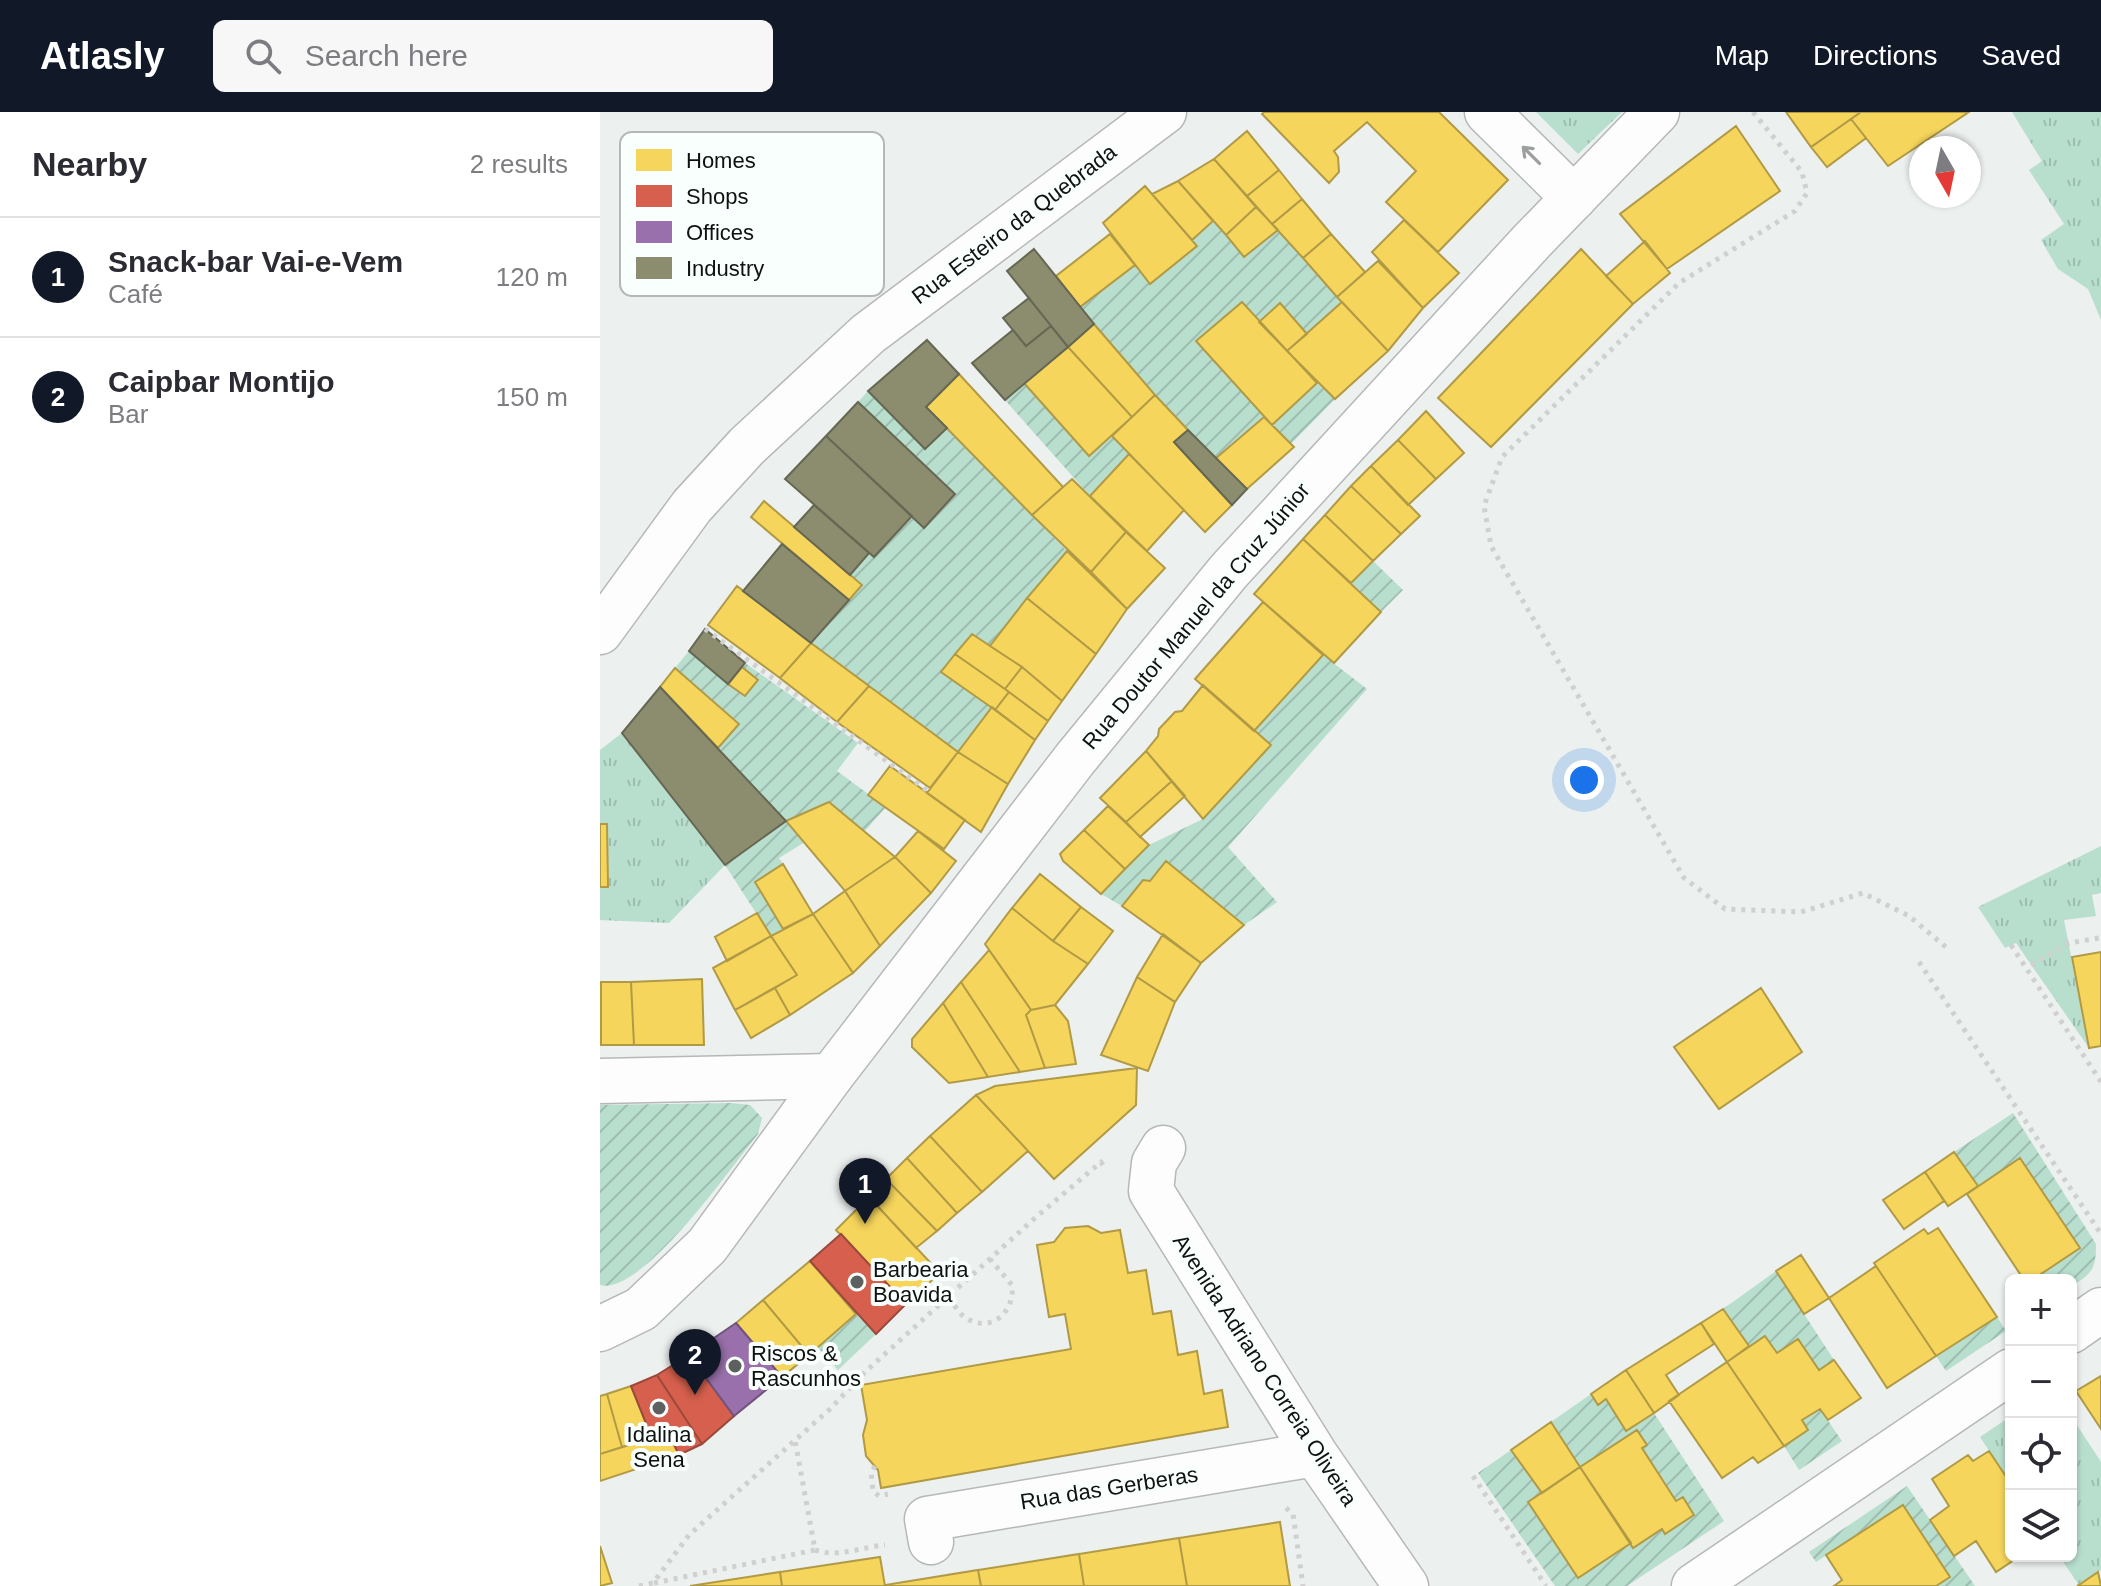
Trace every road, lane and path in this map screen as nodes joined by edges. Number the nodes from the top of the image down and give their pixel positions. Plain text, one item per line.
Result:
1 (1164, 112) edge
2 (1487, 112) edge
3 (1657, 112) edge
4 (1753, 112) edge
5 (1574, 198) junction
6 (705, 629) dead end
7 (600, 632) edge
8 (928, 791) dead end
9 (2099, 938) edge
10 (2011, 945) dead end
11 (1947, 948) dead end
12 (1919, 962) dead end
13 (2031, 965) dead end
14 (831, 1076) junction
15 (600, 1081) edge
16 (2101, 1082) edge
17 (1163, 1148) dead end
18 (1114, 1181) dead end
19 (2101, 1234) edge
20 (990, 1259) junction
21 (949, 1297) junction
22 (2101, 1310) edge
23 (2077, 1327) edge
24 (600, 1329) edge
25 (2005, 1375) edge
26 (795, 1440) junction
27 (1315, 1454) junction
28 (875, 1466) dead end
29 (1473, 1476) dead end
30 (894, 1493) dead end
31 (931, 1542) dead end
32 (653, 1583) junction
33 (639, 1586) edge
34 (1406, 1586) edge
35 (1546, 1586) edge
36 (1694, 1586) edge

1 - 7 street, Rua Esteiro da Quebrada
5 -> 2 street
3 - 5 street, Rua Doutor Manuel da Cruz Júnior
4 - 11 path
5 - 14 street, Rua Doutor Manuel da Cruz Júnior
6 - 8 path
9 - 13 path
10 - 16 path
12 - 19 path
14 - 15 street
14 - 24 street, Rua Doutor Manuel da Cruz Júnior
17 - 27 street, Avenida Adriano Correia Oliveira
18 - 20 path
20 - 21 path
20 - 21 path
21 - 26 path
22 - 23 street
25 - 36 street
26 - 32 path
26 - 32 path
27 - 31 street, Rua das Gerberas
27 - 34 street, Avenida Adriano Correia Oliveira
28 - 30 path
29 - 35 path
32 - 33 path

